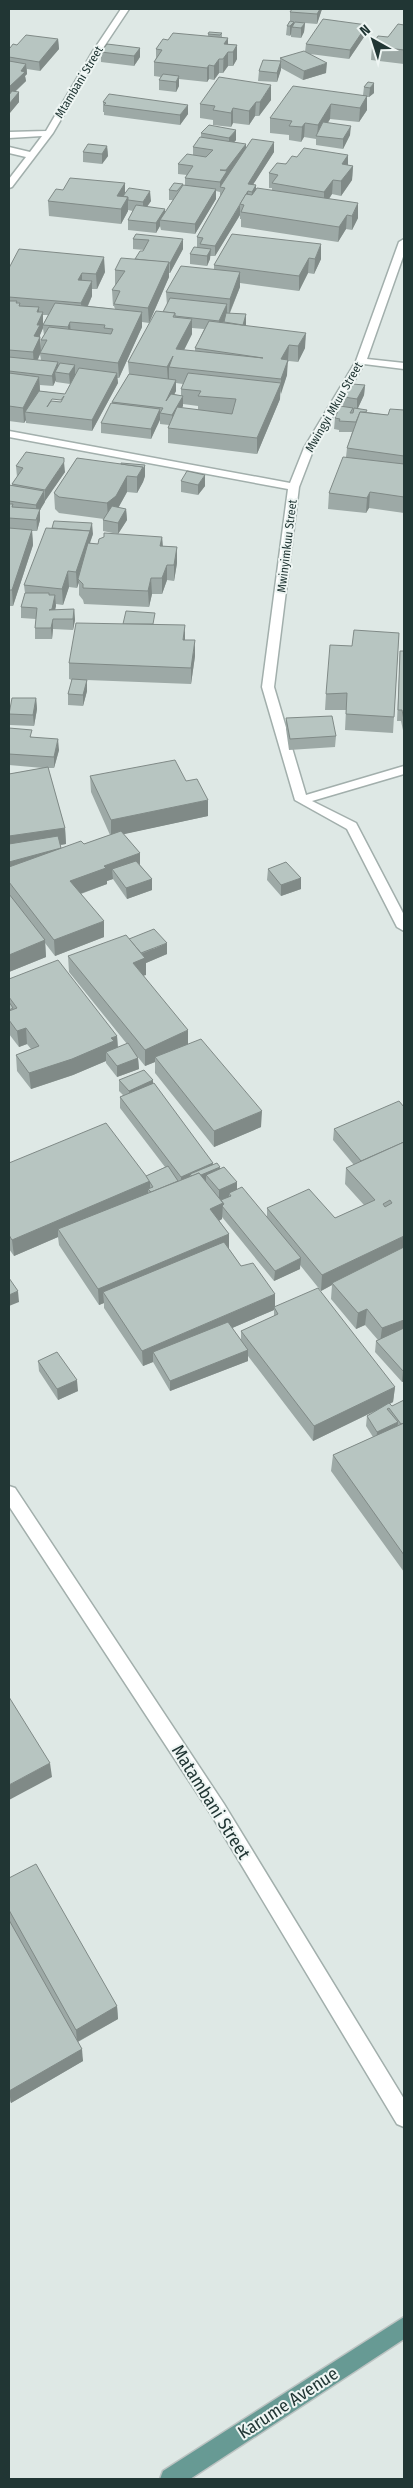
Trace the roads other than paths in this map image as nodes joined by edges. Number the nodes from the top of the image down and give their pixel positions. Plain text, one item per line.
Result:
1 (120, 9) edge
2 (125, 9) edge
3 (49, 133) junction
4 (9, 135) edge
5 (9, 150) edge
6 (31, 155) junction
7 (9, 185) edge
8 (404, 242) edge
9 (361, 361) junction
10 (404, 366) edge
11 (9, 434) edge
12 (294, 487) junction
13 (404, 770) edge
14 (301, 800) junction
15 (404, 928) edge
16 (9, 1493) edge
17 (404, 2118) edge
18 (404, 2327) edge
19 (172, 2479) edge

1 - 2 street
2 - 3 street, Mtambani Street
3 - 4 street
3 - 6 street, Mtambani Street
5 - 6 street
6 - 7 street
8 - 9 street, Mwingyi Mkuu Street
9 - 10 street
9 - 12 street, Mwingyi Mkuu Street
11 - 12 street, Mwinyimkuu Street
12 - 14 street, Mwinyimkuu Street
13 - 14 street
14 - 15 street
16 - 17 street, Matambani Street
18 - 19 main road, Karume Avenue

